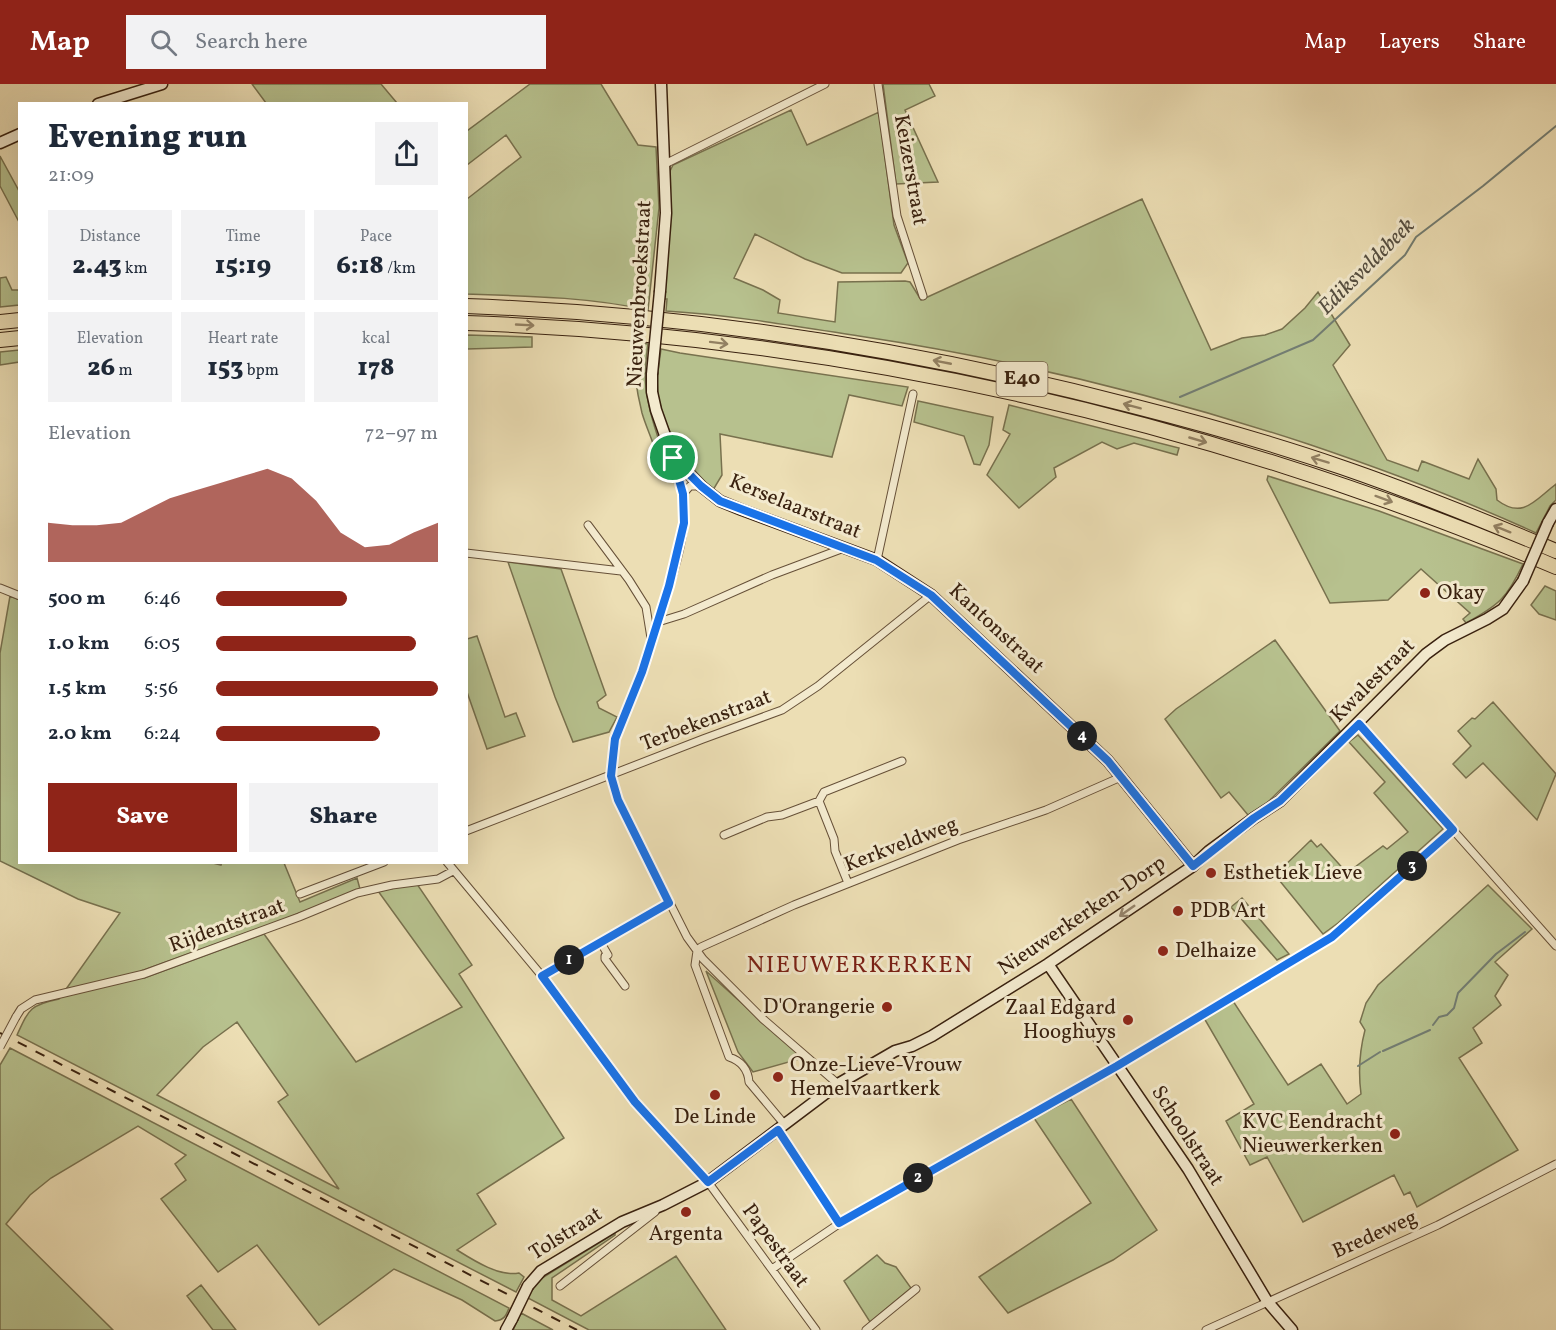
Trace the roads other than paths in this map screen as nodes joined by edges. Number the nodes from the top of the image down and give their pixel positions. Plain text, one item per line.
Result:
1 (162, 84) edge
2 (661, 84) edge
3 (825, 84) edge
4 (878, 84) edge
5 (104, 102) edge
6 (18, 135) edge
7 (0, 143) edge
8 (665, 164) junction
9 (923, 296) dead end
10 (468, 306) edge
11 (18, 320) edge
12 (0, 322) edge
13 (468, 323) edge
14 (18, 338) edge
15 (0, 340) edge
16 (913, 394) dead end
17 (673, 458) junction
18 (701, 486) junction
19 (683, 494) junction
20 (1556, 509) edge
21 (588, 525) dead end
22 (844, 548) junction
23 (1556, 551) edge
24 (468, 553) edge
25 (876, 560) junction
26 (1556, 567) edge
27 (621, 571) junction
28 (0, 588) edge
29 (18, 595) edge
30 (931, 595) junction
31 (658, 622) junction
32 (652, 641) junction
33 (1359, 724) junction
34 (902, 761) dead end
35 (611, 776) junction
36 (1121, 777) junction
37 (819, 801) junction
38 (468, 830) edge
39 (1453, 830) junction
40 (724, 835) dead end
41 (379, 864) edge
42 (448, 864) edge
43 (1193, 866) junction
44 (453, 871) junction
45 (848, 883) junction
46 (300, 894) dead end
47 (669, 903) junction
48 (601, 943) junction
49 (1556, 946) edge
50 (698, 951) junction
51 (1048, 964) junction
52 (542, 976) junction
53 (626, 986) dead end
54 (0, 1047) edge
55 (1117, 1066) junction
56 (838, 1084) junction
57 (782, 1128) junction
58 (1556, 1164) edge
59 (708, 1182) junction
60 (663, 1206) junction
61 (839, 1223) junction
62 (772, 1269) junction
63 (560, 1286) dead end
64 (916, 1289) dead end
65 (1267, 1301) junction
66 (506, 1330) edge
67 (816, 1330) edge
68 (866, 1330) edge
69 (1206, 1330) edge
70 (1292, 1330) edge

1 - 5 street
2 - 8 street, Nieuwenbroekstraat
3 - 8 street
4 - 9 street, Keizerstraat
6 - 7 street
8 - 17 street, Nieuwenbroekstraat, bridge
23 -> 10 highway, E40
11 - 12 highway
13 -> 26 highway, E40
14 - 15 highway
16 - 25 street
17 - 18 street, Kerselaarstraat
17 - 19 street, Nieuwenbroekstraat
18 - 19 street, Kerselaarstraat
18 - 22 street, Kerselaarstraat
19 - 31 street, Nieuwenbroekstraat
20 - 33 street, Kwalestraat, bridge
21 - 27 street
22 - 25 street, Kerselaarstraat
22 - 31 street
24 - 27 street
25 - 30 street, Kantonstraat
27 - 32 street
28 - 29 street
30 - 35 street, Terbekenstraat
30 - 36 street, Kantonstraat
31 - 32 street, Nieuwenbroekstraat
32 - 35 street, Nieuwenbroekstraat
33 - 39 street
33 - 43 street, Kwalestraat
34 - 37 street
35 - 38 street, Terbekenstraat
35 - 47 street
36 - 43 street, Kantonstraat
36 - 45 street, Kerkveldweg
37 - 40 street
37 - 45 street
39 - 49 street
39 - 55 street
41 - 46 street
42 - 44 street, Papestraat
43 -> 51 street, Nieuwerkerken-Dorp
44 - 52 street, Papestraat
44 - 54 street, Rijdentstraat, bridge
45 - 50 street, Kerkveldweg
47 - 48 street
47 - 50 street
48 - 52 street
48 - 53 street
50 - 56 street
50 - 57 street
51 - 55 street, Schoolstraat
51 - 56 street, Nieuwerkerken-Dorp
52 - 59 street, Papestraat
55 - 61 street
55 - 65 street, Schoolstraat
56 - 57 street, Nieuwerkerken-Dorp
57 - 59 street, Tolstraat
57 - 61 street
58 - 65 street, Bredeweg
59 - 60 street, Tolstraat
59 - 62 street, Papestraat
60 - 63 street, Tolstraat
60 - 66 street, Tolstraat, bridge
61 - 62 street
62 - 67 street, Papestraat
64 - 68 street
65 - 69 street, Bredeweg
65 - 70 street, Schoolstraat

